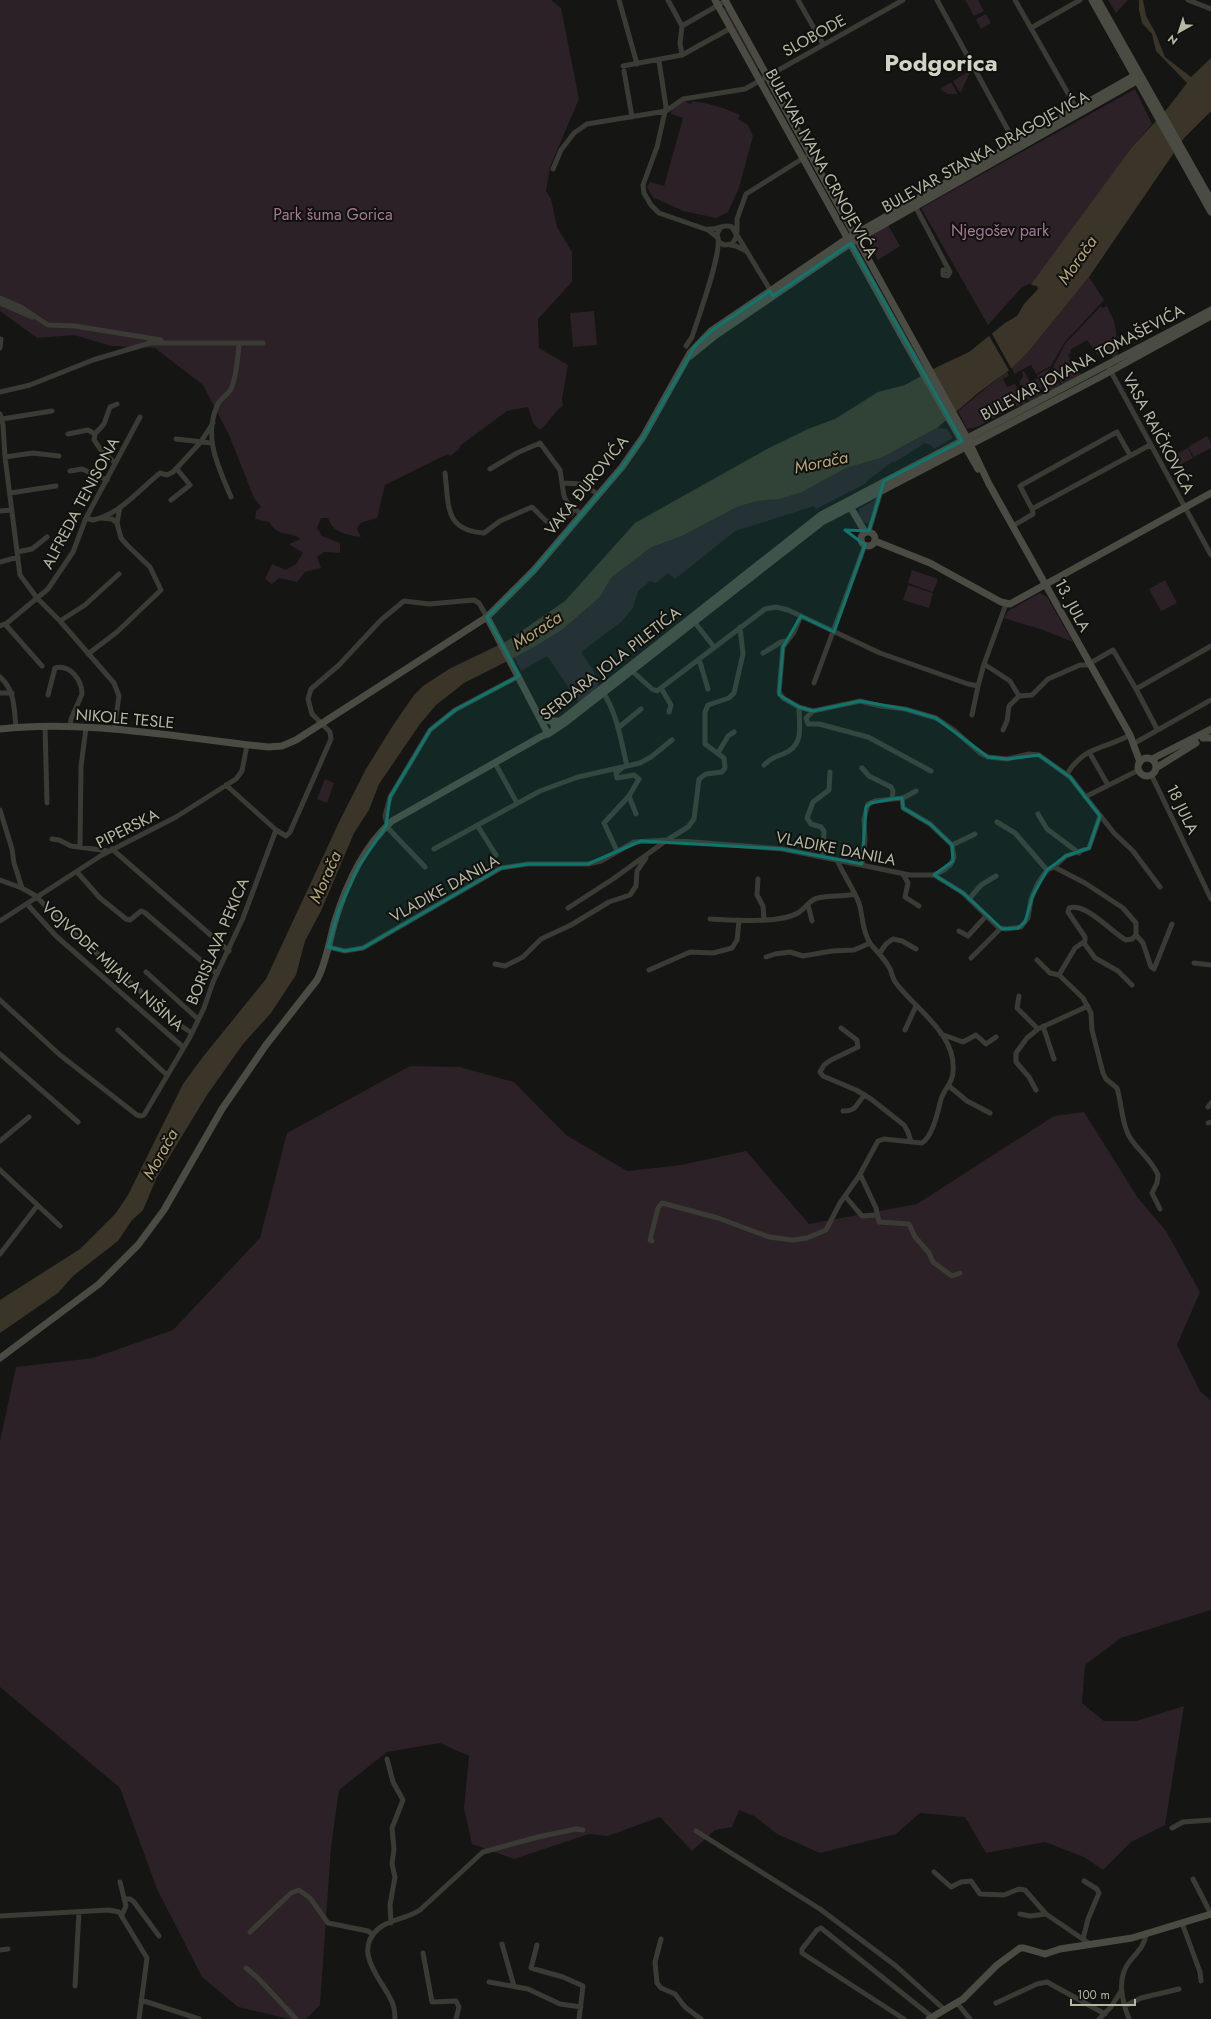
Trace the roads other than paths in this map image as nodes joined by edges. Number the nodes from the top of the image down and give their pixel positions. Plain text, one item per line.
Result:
1 (619, 0) edge
2 (668, 0) edge
3 (726, 0) edge
4 (798, 0) edge
5 (903, 0) edge
6 (937, 0) edge
7 (1015, 0) edge
8 (1080, 0) edge
9 (1092, 0) edge
10 (1098, 0) edge
11 (1188, 0) edge
12 (717, 3) edge
13 (1211, 9) edge
14 (682, 26) junction
15 (731, 28) junction
16 (1031, 28) junction
17 (823, 44) junction
18 (682, 55) junction
19 (659, 61) junction
20 (637, 64) junction
21 (767, 76) junction
22 (1136, 78) junction
23 (760, 80) junction
24 (1077, 109) junction
25 (666, 111) junction
26 (632, 117) junction
27 (1016, 143) junction
28 (811, 154) junction
29 (804, 158) junction
30 (1189, 166) junction
31 (553, 169) dead end
32 (972, 171) junction
33 (1211, 200) edge
34 (914, 204) junction
35 (739, 210) junction
36 (1211, 212) edge
37 (723, 226) junction
38 (705, 229) junction
39 (737, 233) junction
40 (717, 238) junction
41 (852, 239) junction
42 (728, 245) junction
43 (747, 252) junction
44 (716, 258) junction
45 (946, 270) dead end
46 (772, 293) junction
47 (0, 298) edge
48 (0, 303) edge
49 (1211, 310) edge
50 (1211, 316) edge
51 (35, 318) junction
52 (1, 339) dead end
53 (172, 342) junction
54 (263, 343) dead end
55 (239, 344) junction
56 (686, 346) dead end
57 (0, 348) edge
58 (1109, 368) junction
59 (0, 392) edge
60 (117, 404) dead end
61 (52, 411) dead end
62 (1, 416) edge
63 (140, 417) dead end
64 (213, 423) junction
65 (959, 430) joint
66 (68, 434) dead end
67 (95, 434) junction
68 (176, 439) dead end
69 (966, 442) junction
70 (200, 443) junction
71 (211, 443) junction
72 (1150, 445) junction
73 (1130, 455) junction
74 (59, 456) dead end
75 (5, 457) junction
76 (115, 462) junction
77 (177, 469) junction
78 (490, 469) dead end
79 (70, 471) dead end
80 (445, 473) dead end
81 (107, 480) junction
82 (562, 483) junction
83 (56, 486) dead end
84 (881, 491) junction
85 (10, 493) junction
86 (596, 493) dead end
87 (1211, 493) edge
88 (231, 497) dead end
89 (171, 500) dead end
90 (849, 504) junction
91 (120, 507) junction
92 (575, 508) junction
93 (1032, 508) junction
94 (1184, 508) junction
95 (12, 510) junction
96 (0, 511) edge
97 (582, 514) junction
98 (86, 518) junction
99 (101, 518) junction
100 (117, 522) junction
101 (1013, 526) junction
102 (867, 532) junction
103 (47, 537) dead end
104 (875, 541) junction
105 (865, 545) junction
106 (17, 554) junction
107 (1211, 556) edge
108 (0, 562) edge
109 (118, 574) dead end
110 (1047, 585) junction
111 (38, 598) junction
112 (1006, 604) junction
113 (801, 616) junction
114 (487, 617) junction
115 (692, 620) junction
116 (60, 621) junction
117 (3, 625) edge
118 (740, 627) junction
119 (834, 632) junction
120 (786, 641) junction
121 (1211, 646) edge
122 (714, 647) junction
123 (763, 653) dead end
124 (88, 654) junction
125 (699, 659) junction
126 (984, 664) junction
127 (1089, 664) junction
128 (42, 666) dead end
129 (632, 671) junction
130 (519, 674) junction
131 (0, 677) edge
132 (814, 683) dead end
133 (978, 686) junction
134 (662, 688) junction
135 (708, 689) dead end
136 (1136, 689) junction
137 (602, 691) junction
138 (0, 693) edge
139 (12, 693) junction
140 (48, 695) dead end
141 (1019, 696) junction
142 (1211, 700) edge
143 (799, 707) junction
144 (641, 709) dead end
145 (813, 711) junction
146 (669, 712) dead end
147 (972, 714) dead end
148 (540, 717) junction
149 (563, 722) junction
150 (322, 725) junction
151 (45, 726) junction
152 (16, 727) junction
153 (70, 727) junction
154 (86, 728) junction
155 (618, 728) junction
156 (0, 729) edge
157 (1157, 729) junction
158 (1211, 729) edge
159 (114, 730) junction
160 (1003, 730) dead end
161 (734, 732) dead end
162 (546, 734) junction
163 (1211, 734) edge
164 (1207, 738) edge
165 (672, 740) dead end
166 (1132, 740) junction
167 (247, 745) junction
168 (1089, 752) junction
169 (718, 753) junction
170 (1150, 759) junction
171 (495, 763) junction
172 (764, 765) dead end
173 (625, 766) junction
174 (1139, 766) junction
175 (862, 768) dead end
176 (1156, 768) junction
177 (930, 771) dead end
178 (830, 772) dead end
179 (1067, 774) junction
180 (1151, 774) junction
181 (226, 785) junction
182 (1108, 785) junction
183 (916, 791) dead end
184 (629, 796) junction
185 (1085, 797) junction
186 (902, 798) junction
187 (892, 799) junction
188 (47, 803) dead end
189 (517, 803) junction
190 (0, 810) edge
191 (636, 814) dead end
192 (1038, 814) dead end
193 (1100, 816) junction
194 (997, 822) dead end
195 (477, 825) junction
196 (386, 826) junction
197 (276, 830) junction
198 (975, 834) dead end
199 (52, 839) dead end
200 (667, 840) junction
201 (952, 845) junction
202 (80, 847) junction
203 (434, 849) dead end
204 (110, 850) junction
205 (616, 851) junction
206 (651, 851) junction
207 (1079, 853) junction
208 (496, 855) dead end
209 (823, 856) junction
210 (837, 860) junction
211 (862, 864) junction
212 (425, 867) dead end
213 (1054, 867) junction
214 (1047, 870) junction
215 (77, 872) junction
216 (903, 874) junction
217 (934, 875) junction
218 (996, 876) dead end
219 (758, 879) dead end
220 (0, 880) edge
221 (1160, 887) dead end
222 (22, 888) junction
223 (855, 894) junction
224 (38, 897) junction
225 (969, 899) junction
226 (1211, 899) edge
227 (27, 904) junction
228 (808, 905) junction
229 (918, 906) dead end
230 (568, 908) dead end
231 (986, 916) junction
232 (710, 919) dead end
233 (0, 920) edge
234 (764, 920) junction
235 (739, 921) junction
236 (812, 921) dead end
237 (1172, 924) dead end
238 (1000, 929) junction
239 (959, 931) dead end
240 (1136, 935) junction
241 (870, 943) junction
242 (1084, 943) junction
243 (328, 947) junction
244 (916, 949) dead end
245 (229, 951) junction
246 (879, 954) junction
247 (766, 957) dead end
248 (971, 958) dead end
249 (1037, 960) dead end
250 (1194, 963) dead end
251 (494, 964) dead end
252 (1211, 965) edge
253 (649, 970) dead end
254 (146, 972) dead end
255 (217, 974) junction
256 (1059, 975) junction
257 (1132, 985) dead end
258 (1019, 996) dead end
259 (0, 1000) edge
260 (916, 1006) junction
261 (1088, 1006) junction
262 (198, 1019) junction
263 (1044, 1026) junction
264 (841, 1028) dead end
265 (1038, 1029) junction
266 (118, 1030) dead end
267 (905, 1030) dead end
268 (192, 1033) junction
269 (941, 1034) junction
270 (996, 1037) dead end
271 (183, 1046) junction
272 (0, 1054) edge
273 (1054, 1059) dead end
274 (167, 1075) junction
275 (949, 1086) junction
276 (1036, 1090) dead end
277 (864, 1095) junction
278 (843, 1112) dead end
279 (990, 1113) dead end
280 (29, 1117) dead end
281 (78, 1122) dead end
282 (0, 1141) edge
283 (911, 1142) junction
284 (0, 1170) edge
285 (860, 1174) junction
286 (845, 1196) junction
287 (37, 1206) junction
288 (1160, 1209) dead end
289 (877, 1215) junction
290 (60, 1226) dead end
291 (652, 1241) dead end
292 (0, 1254) edge
293 (960, 1273) dead end
294 (0, 1358) edge
295 (387, 1759) dead end
296 (1211, 1820) edge
297 (1172, 1828) dead end
298 (583, 1830) dead end
299 (696, 1831) dead end
300 (934, 1872) dead end
301 (1193, 1879) dead end
302 (1084, 1881) dead end
303 (120, 1882) dead end
304 (124, 1899) junction
305 (79, 1912) junction
306 (1020, 1914) dead end
307 (1046, 1914) junction
308 (1211, 1914) edge
309 (122, 1915) junction
310 (0, 1916) edge
311 (391, 1923) junction
312 (1182, 1923) junction
313 (250, 1932) dead end
314 (373, 1935) junction
315 (1146, 1935) junction
316 (158, 1936) dead end
317 (661, 1939) dead end
318 (1083, 1939) junction
319 (502, 1944) dead end
320 (1090, 1944) junction
321 (537, 1945) dead end
322 (8, 1949) dead end
323 (0, 1950) edge
324 (423, 1953) dead end
325 (246, 1968) dead end
326 (1201, 1981) dead end
327 (489, 1982) dead end
328 (75, 1986) dead end
329 (514, 1986) junction
330 (1179, 1989) dead end
331 (1121, 1991) junction
332 (141, 2000) junction
333 (957, 2003) junction
334 (996, 2003) dead end
335 (1125, 2006) junction
336 (581, 2007) junction
337 (945, 2010) junction
338 (1104, 2014) junction
339 (931, 2018) edge
340 (139, 2019) edge
341 (199, 2019) edge
342 (296, 2019) edge
343 (395, 2019) edge
344 (456, 2019) edge
345 (579, 2019) edge
346 (701, 2019) edge
347 (904, 2019) edge
348 (970, 2019) edge
349 (1099, 2019) edge
350 (1129, 2019) edge

1 - 20 street
2 - 14 street
3 - 12 street
3 - 21 main road, BULEVAR IVANA CRNOJEVIĆA
4 - 17 street
5 - 17 street, SLOBODE
6 - 27 street
7 - 16 street
8 - 16 street
9 - 22 main road
10 - 22 main road
11 - 13 street
12 - 14 street
12 - 15 main road, BULEVAR IVANA CRNOJEVIĆA
14 - 18 street
15 - 18 street
15 - 23 main road, BULEVAR IVANA CRNOJEVIĆA
16 - 24 street
17 - 21 street, SLOBODE
18 - 19 street
19 - 20 street
19 - 25 street
20 - 26 street
21 - 23 street, SLOBODE
21 - 28 main road, BULEVAR IVANA CRNOJEVIĆA
22 - 24 main road, BULEVAR STANKA DRAGOJEVIĆA
22 - 30 main road
23 - 25 street, SLOBODE
23 - 29 main road, BULEVAR IVANA CRNOJEVIĆA
24 - 27 main road, BULEVAR STANKA DRAGOJEVIĆA
24 - 32 main road, BULEVAR STANKA DRAGOJEVIĆA
25 - 26 street
25 - 38 street
26 - 31 street
27 - 32 main road, BULEVAR STANKA DRAGOJEVIĆA
28 - 29 street
28 - 41 main road, BULEVAR IVANA CRNOJEVIĆA
29 - 35 street
29 - 41 main road, BULEVAR IVANA CRNOJEVIĆA
30 - 33 main road
30 - 36 main road
32 - 34 main road, BULEVAR STANKA DRAGOJEVIĆA
34 - 41 main road, BULEVAR STANKA DRAGOJEVIĆA
34 - 45 street
35 - 37 street
35 - 39 street
37 - 38 street
37 - 39 street
37 - 40 street
38 - 40 street
39 - 42 street
39 - 43 street
40 - 42 street
40 - 44 street
41 - 46 main road, VAKA ĐUROVIĆA
41 - 65 main road, BULEVAR IVANA CRNOJEVIĆA
42 - 43 street
42 - 44 street
43 - 46 street
44 - 56 street
46 - 97 main road, VAKA ĐUROVIĆA
47 - 51 street
48 - 51 street
49 - 58 main road, BULEVAR JOVANA TOMAŠEVIĆA
50 - 58 main road, BULEVAR JOVANA TOMAŠEVIĆA
51 - 53 street
52 - 57 street
53 - 55 street
53 - 59 street
54 - 55 street
55 - 64 street
58 - 69 main road, BULEVAR JOVANA TOMAŠEVIĆA
58 - 72 street, VASA RAIČKOVIĆA
60 - 67 street
61 - 62 street
62 - 75 street
63 - 76 street, ALFREDA TENISONA
64 - 70 street
64 - 71 street
65 - 69 main road, 13. JULA
66 - 67 street
67 - 76 street
68 - 70 street
69 - 84 main road, SERDARA JOLA PILETIĆA
69 - 90 main road, SERDARA JOLA PILETIĆA
69 - 101 main road, 13. JULA
70 - 71 street
70 - 77 street
71 - 88 street
72 - 73 street
72 - 94 street, VASA RAIČKOVIĆA
73 - 93 street
73 - 93 street
74 - 75 street
75 - 85 street
76 - 81 street, ALFREDA TENISONA
77 - 89 street
77 - 91 street
78 - 82 street
79 - 81 street
80 - 92 street
81 - 98 street, ALFREDA TENISONA
82 - 86 street
82 - 92 street
83 - 85 street
84 - 90 main road, SERDARA JOLA PILETIĆA
84 - 102 street
85 - 95 street
87 - 94 main road
90 - 102 main road
90 - 115 main road, SERDARA JOLA PILETIĆA
91 - 99 street
91 - 100 street
92 - 97 street
93 - 101 street
94 - 107 street, VASA RAIČKOVIĆA
94 - 110 main road
95 - 96 street
95 - 106 street
97 - 114 main road, VAKA ĐUROVIĆA
98 - 99 street
98 - 111 street, ALFREDA TENISONA
99 - 100 street
100 - 124 street
101 - 110 main road, 13. JULA
102 - 104 main road
102 - 105 main road
103 - 106 street
104 - 105 main road
104 - 112 main road
105 - 119 street
106 - 108 street
106 - 111 street
109 - 116 street
110 - 112 main road
110 - 127 main road, 13. JULA
111 - 116 street
111 - 117 street, ALFREDA TENISONA
112 - 126 street
113 - 118 street
113 - 119 street
113 - 120 street
114 - 130 main road
114 - 150 main road, VAKA ĐUROVIĆA
114 - 150 street
115 - 122 street
115 - 129 main road, SERDARA JOLA PILETIĆA
115 - 137 main road, SERDARA JOLA PILETIĆA
116 - 124 street
117 - 128 street
118 - 122 street
118 - 169 street
119 - 132 street
119 - 133 street
120 - 123 street
120 - 143 street
121 - 136 street
122 - 125 street
124 - 159 street
125 - 134 street
125 - 135 street
126 - 133 street
126 - 141 street
127 - 136 street
127 - 141 street
127 - 166 main road, 13. JULA
129 - 134 street
129 - 137 main road, SERDARA JOLA PILETIĆA
130 - 148 main road
130 - 196 street
131 - 139 street
133 - 147 street
134 - 146 street
136 - 157 street
137 - 149 main road, SERDARA JOLA PILETIĆA
137 - 155 street
138 - 139 street
139 - 152 street
140 - 153 street
141 - 160 street
142 - 157 street
143 - 145 street
143 - 172 street
144 - 155 street
145 - 177 street
145 - 179 street
148 - 149 main road
148 - 162 main road
149 - 162 main road, SERDARA JOLA PILETIĆA
150 - 167 main road, NIKOLE TESLE
150 - 197 street
151 - 152 main road, NIKOLE TESLE
151 - 153 main road, NIKOLE TESLE
151 - 188 street
152 - 156 main road, NIKOLE TESLE
153 - 154 main road, NIKOLE TESLE
154 - 159 main road, NIKOLE TESLE
154 - 202 street
155 - 173 street
157 - 166 street
158 - 170 main road
159 - 167 main road, NIKOLE TESLE
161 - 169 street
162 - 171 main road, SERDARA JOLA PILETIĆA
163 - 164 main road
164 - 176 main road
165 - 173 street
166 - 168 street
166 - 170 main road
166 - 174 main road
167 - 181 street, PIPERSKA
168 - 179 street
168 - 182 street
169 - 200 street, VLADIKE DANILA
170 - 174 main road
170 - 176 main road
171 - 189 street
171 - 196 main road, SERDARA JOLA PILETIĆA
173 - 184 street
173 - 189 street
174 - 180 main road
174 - 182 street
175 - 187 street
176 - 180 main road
178 - 209 street
179 - 185 street
180 - 226 street, 18 JULA
181 - 197 street
181 - 204 street, PIPERSKA
182 - 185 street
183 - 186 street
184 - 191 street
184 - 205 street
185 - 193 street
186 - 187 street
186 - 201 street
187 - 211 street
189 - 195 street
190 - 222 street
192 - 207 street
193 - 207 street
193 - 221 street
194 - 214 street
195 - 203 street
195 - 208 street
196 - 212 street
196 - 243 main road, SERDARA JOLA PILETIĆA
197 - 245 street, BORISLAVA PEKICA
198 - 201 street
199 - 202 street
200 - 205 street, VLADIKE DANILA
200 - 206 street
200 - 209 street, VLADIKE DANILA
201 - 217 street
202 - 204 street
204 - 215 street, PIPERSKA
204 - 245 street
205 - 243 street, VLADIKE DANILA
206 - 230 street
206 - 251 street
207 - 213 street
209 - 210 street, VLADIKE DANILA
210 - 211 street, VLADIKE DANILA
210 - 223 street
211 - 216 street, VLADIKE DANILA
213 - 214 street
213 - 240 street
214 - 238 street
215 - 224 street, PIPERSKA
215 - 255 street
216 - 217 street, VLADIKE DANILA
216 - 229 street
217 - 225 street
218 - 225 street
219 - 234 street
220 - 222 street
222 - 224 street
223 - 228 street
223 - 241 street
224 - 227 street, PIPERSKA
224 - 268 street
225 - 231 street
227 - 233 street, PIPERSKA
227 - 271 street, VOJVODE MIJAJLA NIŠINA
228 - 234 street
228 - 236 street
231 - 238 street
231 - 239 street
232 - 235 street
234 - 235 street
235 - 253 street
237 - 240 street
238 - 248 street
240 - 242 street
241 - 246 street
241 - 247 street
242 - 256 street
242 - 257 street
243 - 294 main road, SERDARA JOLA PILETIĆA
244 - 246 street
245 - 255 street, BORISLAVA PEKICA
246 - 260 street
249 - 256 street
250 - 252 street
254 - 262 street
255 - 262 street, BORISLAVA PEKICA
256 - 261 street
258 - 265 street
259 - 274 street, BORISLAVA PEKICA
260 - 267 street
260 - 269 street
261 - 263 street
261 - 288 street
262 - 268 street, BORISLAVA PEKICA
263 - 265 street
263 - 273 street
264 - 277 street
265 - 276 street
266 - 274 street
268 - 271 street, BORISLAVA PEKICA
269 - 270 street
269 - 275 street
271 - 274 street, BORISLAVA PEKICA
272 - 281 street
275 - 279 street
275 - 283 street
277 - 278 street
277 - 283 street
280 - 282 street
283 - 285 street
284 - 287 street
285 - 286 street
285 - 289 street
286 - 289 street
286 - 291 street
287 - 290 street
287 - 292 street
289 - 293 street
295 - 311 street
296 - 297 street
298 - 311 street
299 - 337 street
300 - 307 street
301 - 308 street
302 - 318 street
303 - 304 street
304 - 309 street
304 - 316 street
305 - 309 street
305 - 310 street
305 - 328 street
306 - 307 street
307 - 318 street
308 - 312 main road
309 - 332 street
311 - 314 street
312 - 315 main road
312 - 326 street
313 - 314 street
314 - 343 street
315 - 320 main road
315 - 331 street
317 - 346 street
318 - 320 street
319 - 329 street
320 - 333 main road
321 - 336 street
322 - 323 street
324 - 344 street
325 - 342 street
327 - 329 street
329 - 336 street
330 - 335 street
331 - 335 street
331 - 338 street
332 - 340 street
332 - 341 street
333 - 337 main road
333 - 348 street
334 - 338 street
335 - 350 street
336 - 345 street
337 - 339 main road
338 - 349 street
339 - 347 street

